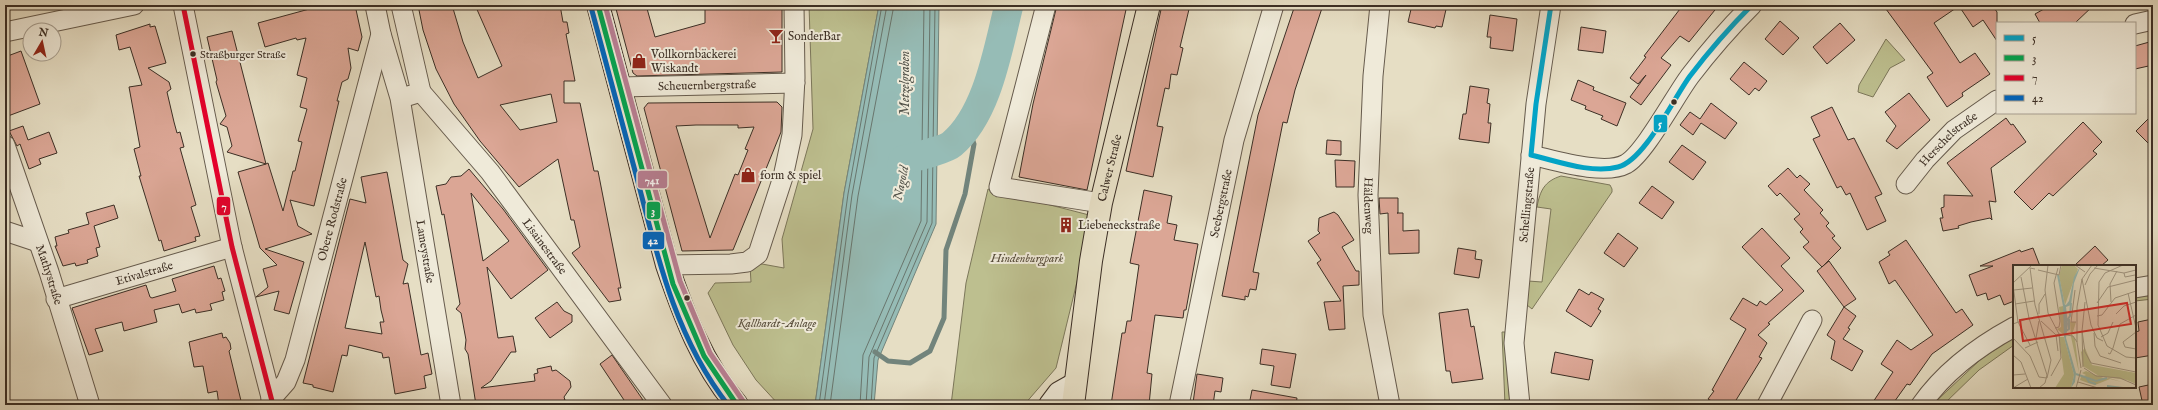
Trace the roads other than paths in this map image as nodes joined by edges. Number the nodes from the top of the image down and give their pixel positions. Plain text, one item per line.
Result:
1 (134, 5) edge
2 (183, 5) edge
3 (375, 5) edge
4 (401, 5) edge
5 (598, 5) edge
6 (794, 5) edge
7 (1046, 5) edge
8 (1150, 5) edge
9 (1274, 5) edge
10 (1380, 5) edge
11 (1550, 5) edge
12 (1752, 5) edge
13 (2153, 20) edge
14 (2136, 24) edge
15 (5, 32) edge
16 (381, 34) junction
17 (795, 83) junction
18 (620, 87) junction
19 (421, 92) junction
20 (400, 98) junction
21 (1996, 101) edge
22 (5, 145) edge
23 (1530, 155) junction
24 (1906, 184) dead end
25 (1101, 203) junction
26 (5, 232) edge
27 (38, 242) junction
28 (232, 247) junction
29 (667, 265) junction
30 (2153, 284) edge
31 (2136, 288) edge
32 (56, 299) junction
33 (1812, 320) dead end
34 (2013, 328) edge
35 (1075, 384) junction
36 (272, 402) edge
37 (729, 403) edge
38 (1181, 403) edge
39 (90, 405) edge
40 (452, 405) edge
41 (662, 405) edge
42 (1050, 405) edge
43 (1073, 405) edge
44 (1390, 405) edge
45 (1520, 405) edge
46 (1766, 405) edge
47 (1921, 405) edge

1 - 15 street
2 - 28 street
3 - 16 street, Lameystraße
4 - 19 street
5 - 18 street
6 - 17 street
7 - 25 street
8 - 25 main road, Calwer Straße
9 - 38 street, Seebergstraße
10 - 44 street, Häldenweg
11 - 23 street, Schellingstraße
12 - 23 street
13 - 14 street
16 - 20 street, Lameystraße
16 - 36 street, Obere Rodstraße
17 - 18 street, Scheuernbergstraße
17 - 29 street
18 - 29 street
19 - 20 street
19 - 41 street, Lisainestraße
20 - 40 street, Lameystraße
21 - 24 street, Herschelstraße
22 - 27 street, Mathystraße
23 - 45 street, Schellingstraße
25 - 35 main road, Calwer Straße
26 - 27 street
27 - 32 street, Mathystraße
28 - 32 street, Etivalstraße
28 - 36 street
29 - 37 street
30 - 31 street
32 - 39 street, Mathystraße
33 - 46 street
34 - 47 street
35 - 42 street
35 - 43 main road, Calwer Straße

